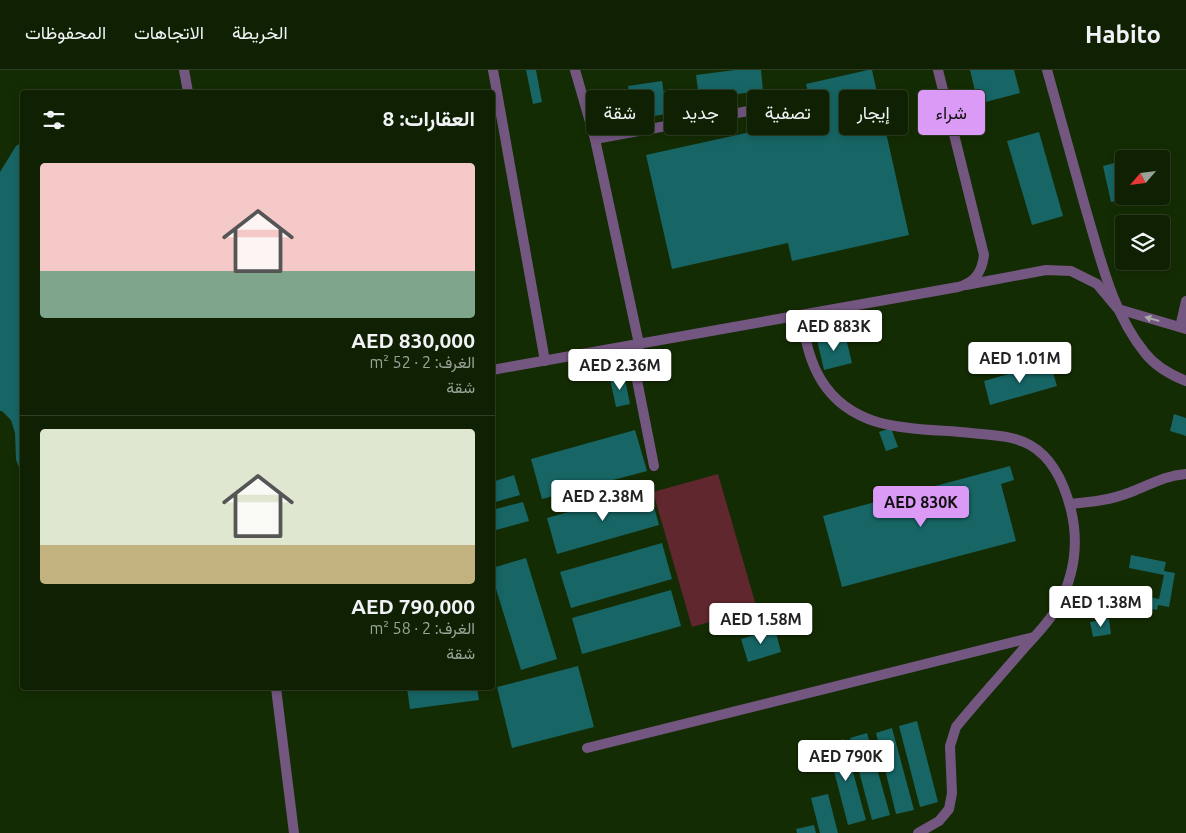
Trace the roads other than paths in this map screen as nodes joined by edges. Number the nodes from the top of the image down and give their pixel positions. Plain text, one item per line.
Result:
1 (184, 70) edge
2 (493, 70) edge
3 (576, 70) edge
4 (938, 70) edge
5 (1047, 70) edge
6 (188, 90) edge
7 (747, 111) edge
8 (595, 139) junction
9 (966, 285) junction
10 (1186, 301) edge
11 (1118, 309) junction
12 (802, 315) junction
13 (1183, 328) edge
14 (639, 344) junction
15 (545, 361) junction
16 (495, 369) edge
17 (1186, 381) edge
18 (654, 466) dead end
19 (1186, 474) edge
20 (1070, 504) junction
21 (1034, 637) junction
22 (276, 690) edge
23 (587, 748) dead end
24 (294, 833) edge
25 (918, 833) edge

1 - 6 street
2 - 15 street
3 - 8 street
4 - 9 street
5 - 11 street
7 - 8 street
8 - 14 street
9 - 11 street
9 - 12 street
10 - 13 street
13 -> 11 street
11 - 17 street
12 - 14 street
12 - 20 street
14 - 15 street
14 - 18 street
15 - 16 street
19 - 20 street
20 - 21 street
21 - 23 street
21 - 25 street
22 - 24 street

